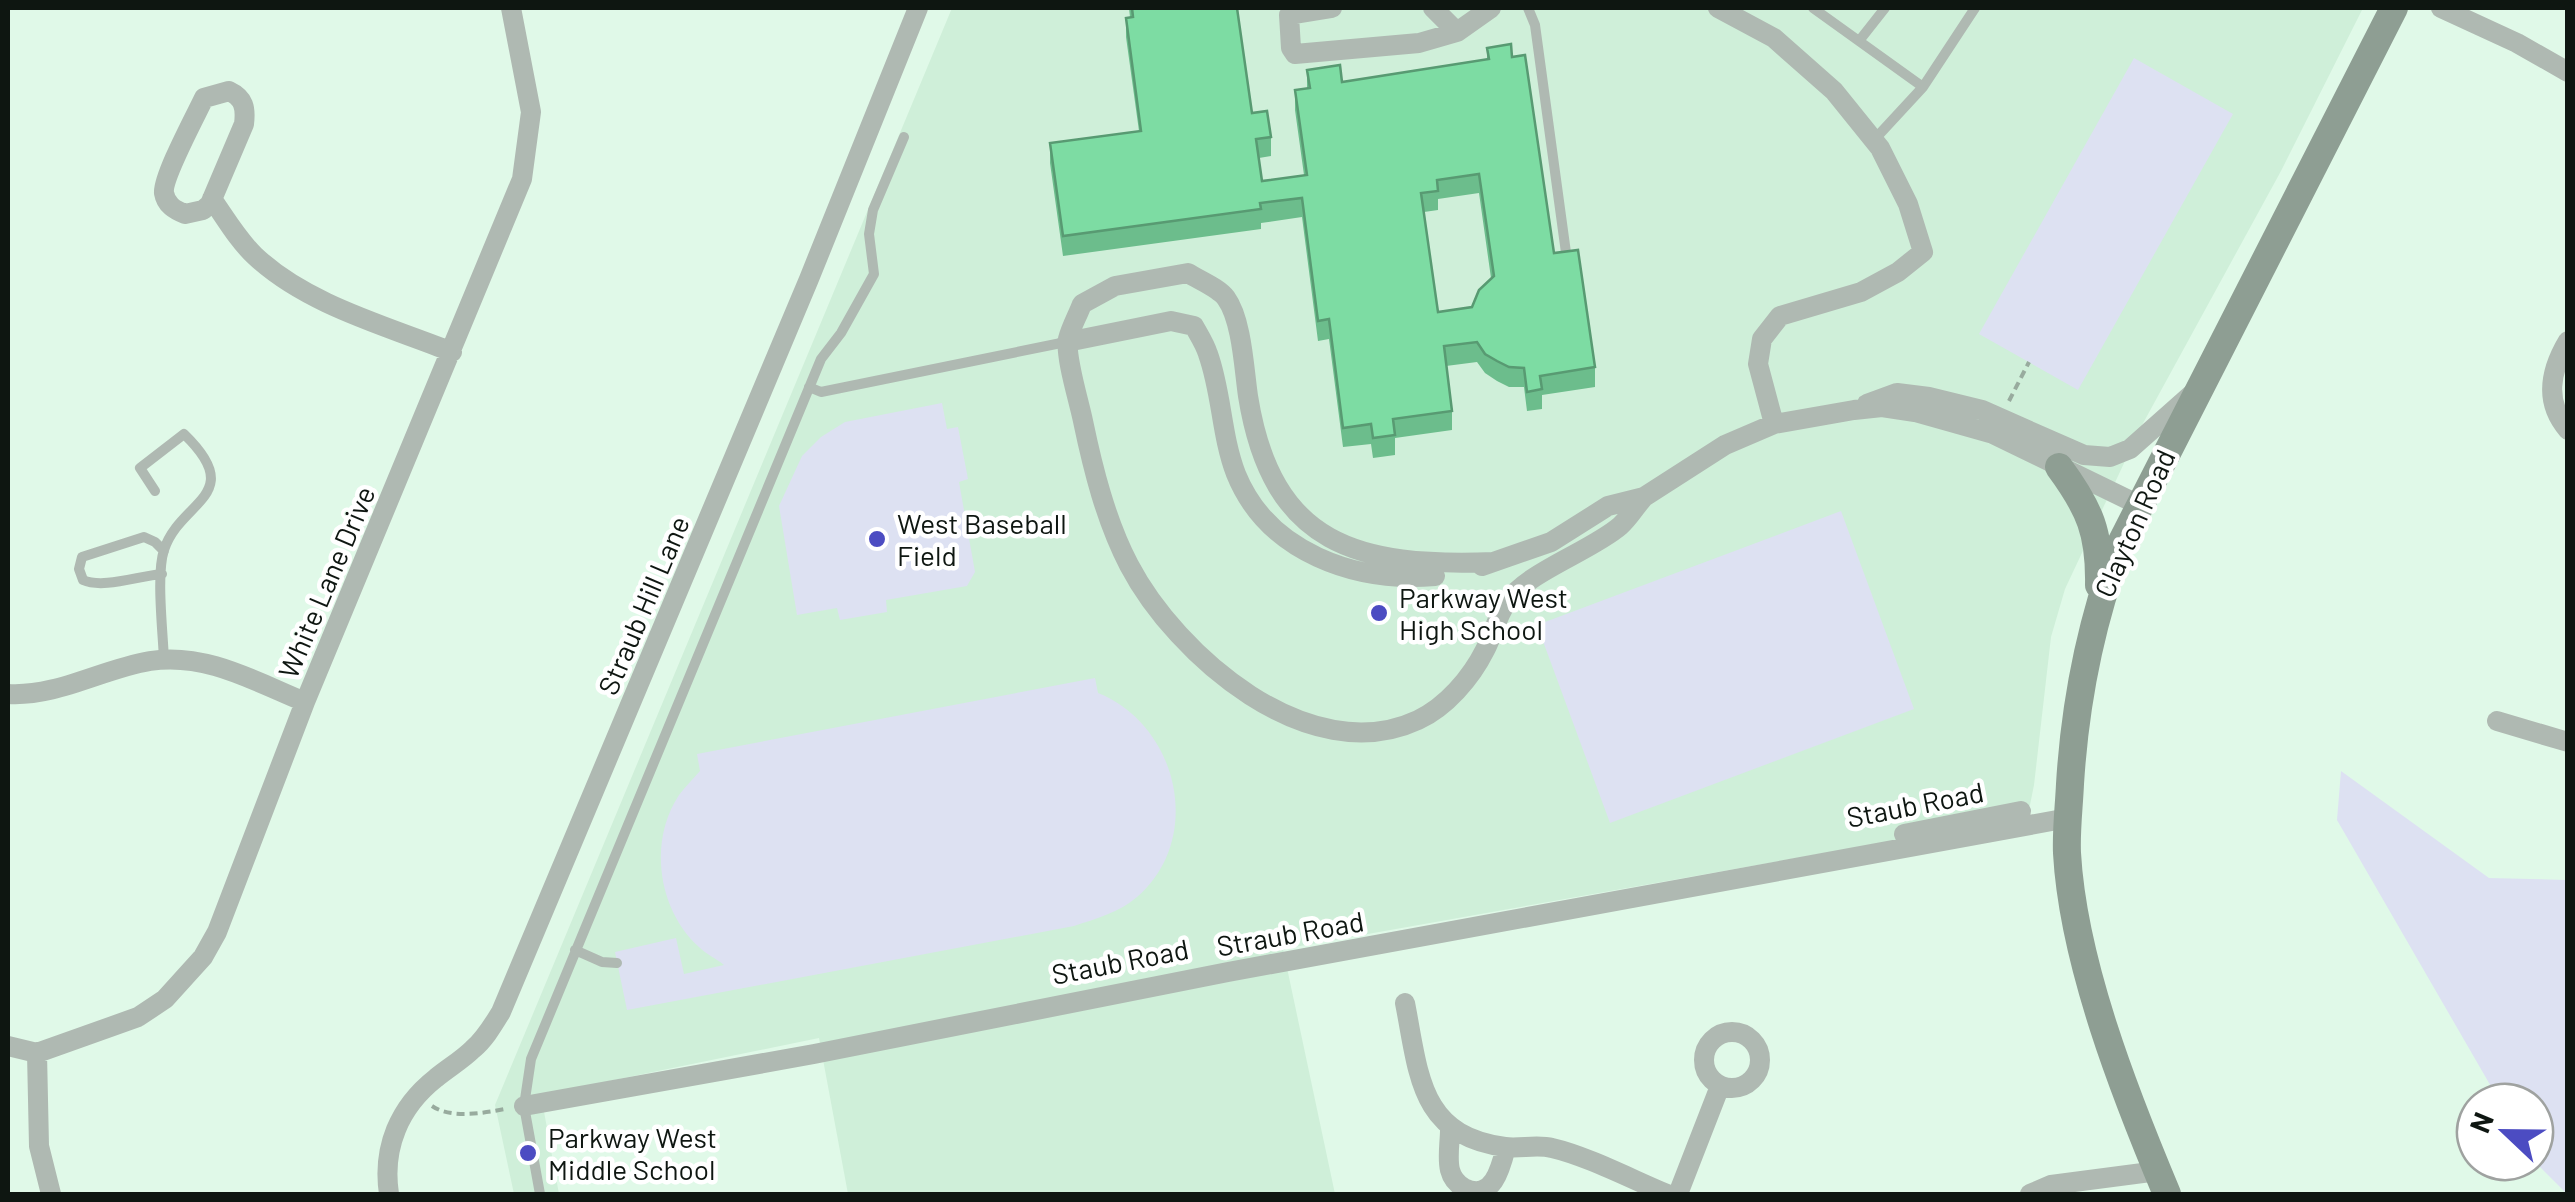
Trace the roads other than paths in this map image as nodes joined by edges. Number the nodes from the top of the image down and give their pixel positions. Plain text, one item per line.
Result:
1 (512, 8) edge
2 (918, 8) edge
3 (1332, 8) edge
4 (1432, 8) edge
5 (1491, 8) edge
6 (1528, 8) edge
7 (1718, 8) edge
8 (1813, 8) edge
9 (1885, 8) edge
10 (1976, 8) edge
11 (2394, 8) edge
12 (2441, 8) edge
13 (1458, 32) junction
14 (1859, 41) junction
15 (2568, 72) edge
16 (1924, 86) junction
17 (904, 136) dead end
18 (1874, 140) junction
19 (212, 200) junction
20 (1567, 260) edge
21 (2568, 341) edge
22 (1067, 342) junction
23 (452, 352) junction
24 (809, 387) junction
25 (2198, 389) junction
26 (1854, 410) junction
27 (1774, 424) junction
28 (2568, 430) edge
29 (2060, 468) junction
30 (155, 491) dead end
31 (1644, 497) junction
32 (2139, 504) junction
33 (164, 551) junction
34 (1494, 562) junction
35 (162, 574) junction
36 (2099, 602) junction
37 (164, 660) junction
38 (8, 694) edge
39 (305, 702) junction
40 (2498, 721) dead end
41 (2568, 742) edge
42 (2022, 811) dead end
43 (2068, 818) junction
44 (575, 950) junction
45 (617, 962) dead end
46 (1405, 1003) dead end
47 (8, 1046) edge
48 (38, 1054) junction
49 (1720, 1086) dead end
50 (524, 1106) junction
51 (1450, 1130) junction
52 (1506, 1147) junction
53 (2162, 1183) edge
54 (51, 1194) edge
55 (389, 1194) edge
56 (540, 1194) edge
57 (1668, 1194) edge
58 (1678, 1194) edge
59 (2030, 1194) edge

1 - 23 street, White Lane Drive
2 - 55 street, Straub Hill Lane
3 - 13 street
4 - 13 street
5 - 13 street
6 - 20 lane
7 - 18 street
8 - 14 lane
9 - 14 lane
10 - 16 lane
11 - 25 main road, Clayton Road
12 - 15 street
14 - 16 lane
16 - 18 lane
17 - 24 lane
18 - 27 street
19 - 19 street
19 - 23 street
21 - 28 street
22 - 24 lane
22 - 31 street
22 - 34 street
22 - 34 street
23 - 39 street, White Lane Drive
24 - 44 lane
25 - 26 street
25 - 32 main road, Clayton Road
26 - 27 street
26 - 29 street
27 - 31 street
29 - 32 street
29 - 36 main road
30 - 33 lane
31 - 34 street
32 - 36 main road, Clayton Road
33 - 35 lane
33 - 35 lane
35 - 37 lane
36 - 43 main road, Clayton Road
37 - 38 street
37 - 39 street
39 - 48 street, White Lane Drive
40 - 41 street
42 - 50 street, Staub Road
43 - 50 street, Straub Road
43 - 53 main road, Clayton Road
44 - 45 lane
44 - 50 lane
46 - 51 street
47 - 48 street
48 - 54 street
49 - 58 street
50 - 56 lane
51 - 52 street
51 - 52 street
52 - 57 street
53 - 59 street

